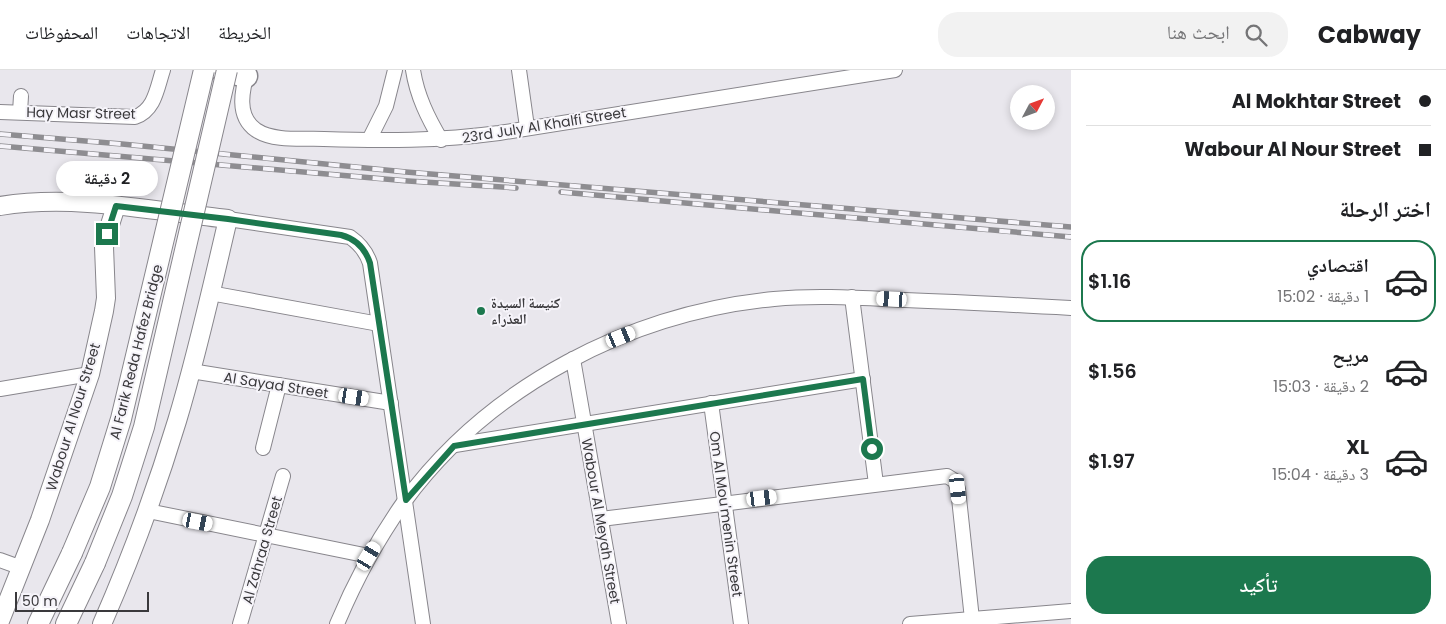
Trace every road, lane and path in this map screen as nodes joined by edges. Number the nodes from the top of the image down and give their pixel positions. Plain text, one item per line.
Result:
1 (163, 70) edge
2 (204, 70) edge
3 (222, 70) edge
4 (395, 70) edge
5 (413, 70) edge
6 (519, 70) edge
7 (895, 70) edge
8 (240, 72) edge
9 (22, 96) dead end
10 (0, 112) edge
11 (20, 112) junction
12 (527, 128) junction
13 (368, 140) junction
14 (441, 140) junction
15 (0, 206) edge
16 (116, 206) junction
17 (228, 219) junction
18 (210, 293) junction
19 (852, 297) junction
20 (1071, 308) edge
21 (379, 324) junction
22 (572, 359) junction
23 (191, 371) junction
24 (90, 374) junction
25 (863, 379) junction
26 (278, 385) junction
27 (0, 389) edge
28 (391, 403) junction
29 (710, 403) junction
30 (584, 424) junction
31 (454, 446) junction
32 (263, 448) dead end
33 (283, 476) dead end
34 (876, 484) junction
35 (406, 500) junction
36 (724, 503) junction
37 (148, 511) junction
38 (601, 519) junction
39 (266, 535) junction
40 (369, 556) junction
41 (0, 560) edge
42 (22, 568) junction
43 (1071, 611) edge
44 (976, 620) edge
45 (0, 621) edge
46 (38, 624) edge
47 (66, 624) edge
48 (102, 624) edge
49 (240, 624) edge
50 (337, 624) edge
51 (424, 624) edge
52 (619, 624) edge
53 (741, 624) edge
54 (910, 624) edge

1 - 11 street, Hay Masr Street
2 - 46 main road, Al Farik Reda Hafez Bridge, bridge
3 - 8 main road
4 - 13 street
5 - 14 street
6 - 12 street
7 - 12 street, 23rd July Al Khalfi Street
8 - 13 street, 23rd July Al Khalfi Street
8 - 47 main road, Al Farik Reda Hafez Bridge, bridge
9 - 11 street
10 - 11 street, Hay Masr Street
12 - 14 street, 23rd July Al Khalfi Street
13 - 14 street, 23rd July Al Khalfi Street
15 - 16 street
16 - 17 street
16 - 24 street, Wabour Al Nour Street
17 - 18 street
17 - 21 street
18 - 21 street
18 - 23 street
19 - 20 street
19 - 22 street
19 - 25 street
21 - 28 street
22 - 30 street, Wabour Al Meyah Street
22 - 31 street
23 - 26 street, Al Sayad Street
23 - 37 street
24 - 27 street
24 - 42 street, Wabour Al Nour Street
25 - 29 street
25 - 34 street
26 - 28 street, Al Sayad Street
26 - 32 street
28 - 35 street
29 - 30 street
29 - 36 street, Om Al Mou'menin Street
30 - 31 street
30 - 38 street, Wabour Al Meyah Street
31 - 35 street
33 - 39 street, Al Zahraa Street
34 - 36 street
34 - 44 street
35 - 40 street
35 - 51 street
36 - 38 street
36 - 53 street, Om Al Mou'menin Street
37 - 39 street
37 - 48 street
38 - 52 street, Wabour Al Meyah Street
39 - 40 street
39 - 49 street, Al Zahraa Street
40 - 50 street
41 - 42 street
42 - 45 street, Wabour Al Nour Street
43 - 44 street
44 - 54 street

